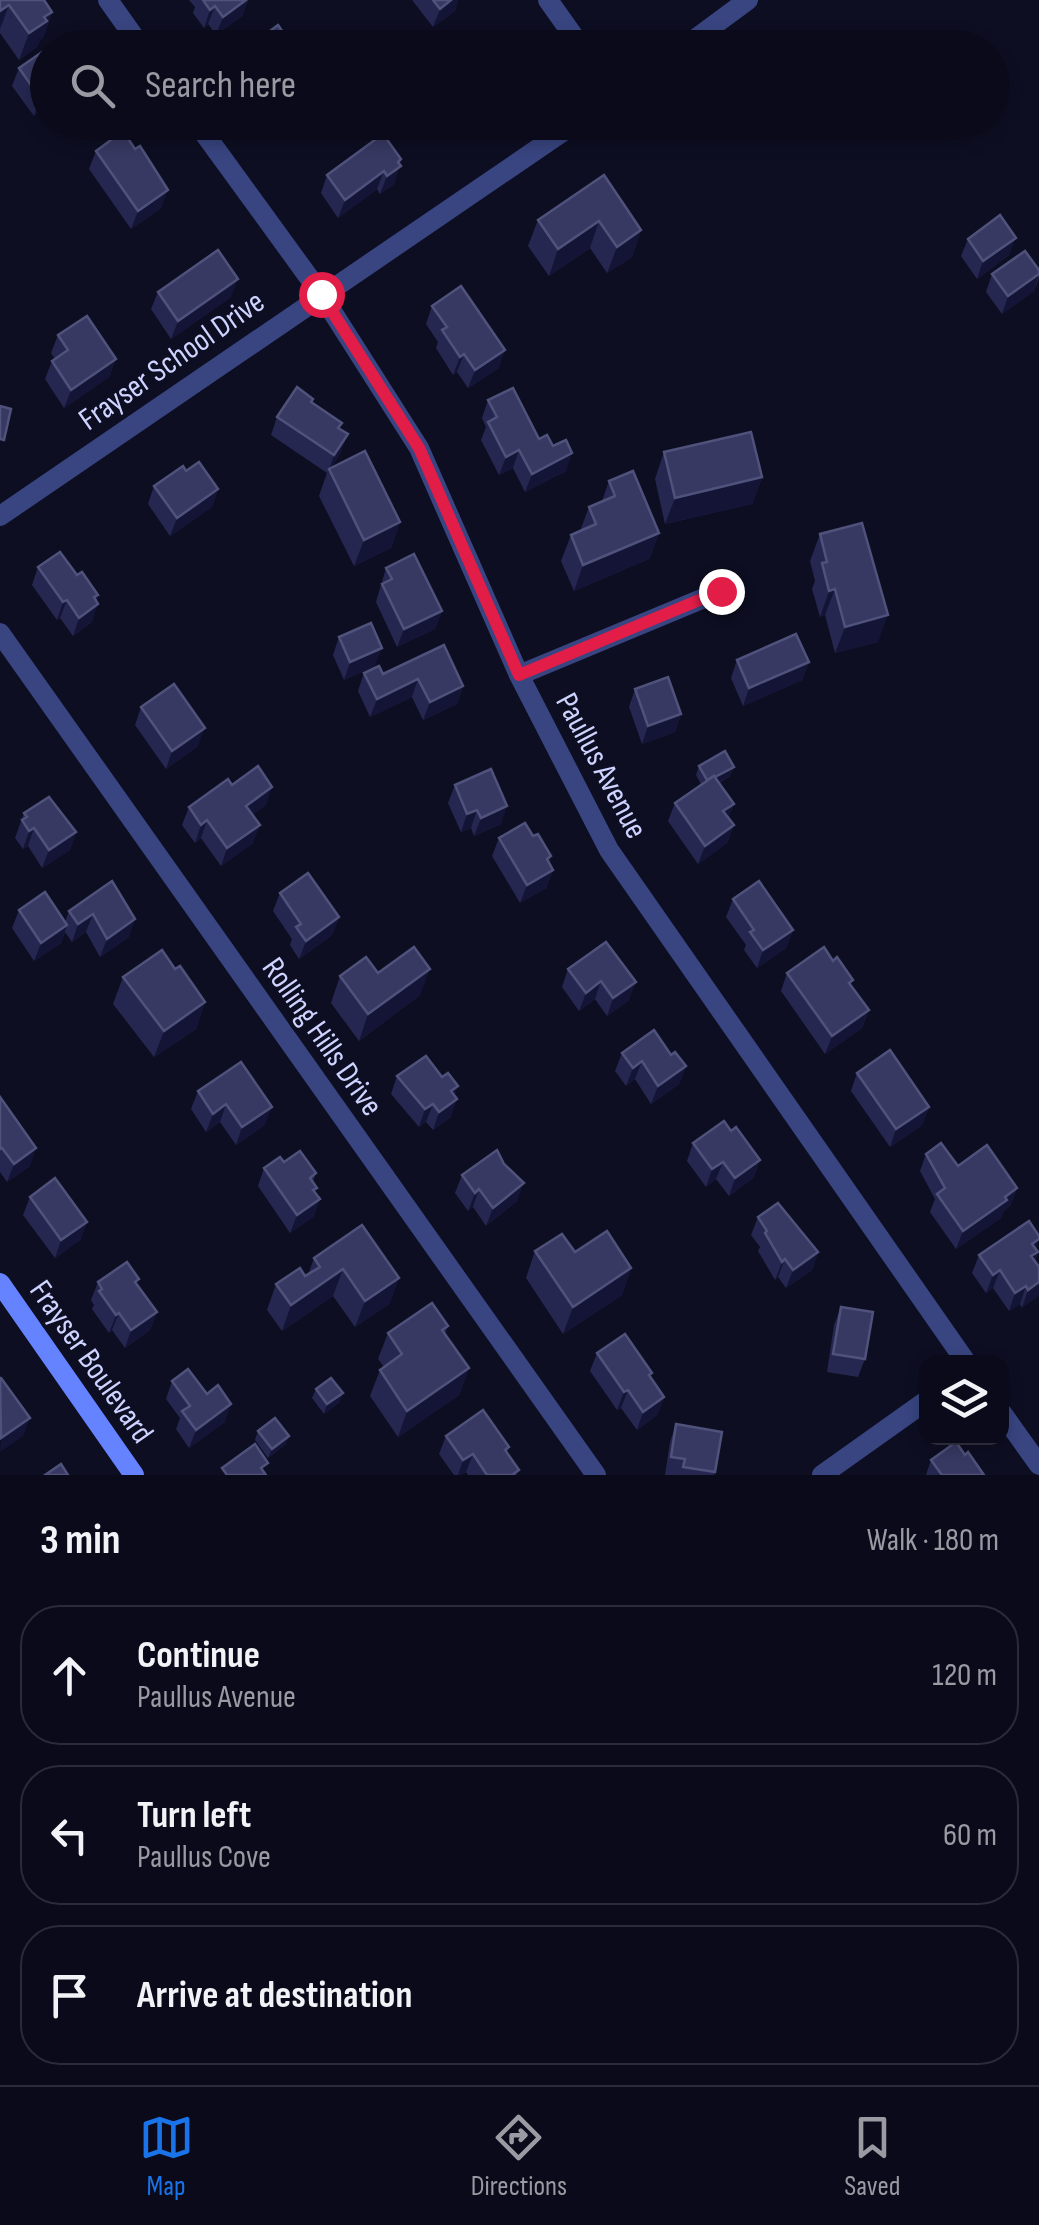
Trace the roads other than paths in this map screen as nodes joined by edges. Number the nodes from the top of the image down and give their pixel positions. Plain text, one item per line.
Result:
1 (108, 0) edge
2 (548, 0) edge
3 (748, 0) edge
4 (129, 30) edge
5 (569, 30) edge
6 (707, 30) edge
7 (209, 140) edge
8 (550, 140) edge
9 (321, 294) junction
10 (0, 516) edge
11 (721, 591) dead end
12 (0, 634) edge
13 (519, 675) junction
14 (0, 1283) edge
15 (961, 1355) edge
16 (919, 1406) edge
17 (1009, 1422) edge
18 (1039, 1465) edge
19 (134, 1475) edge
20 (596, 1475) edge
21 (822, 1475) edge

1 - 4 street
2 - 5 street
3 - 6 street
7 - 9 street, Paullus Avenue
8 - 9 street, Frayser School Drive
9 - 10 street, Frayser School Drive
9 - 13 street, Paullus Avenue
11 - 13 street
12 - 20 street, Rolling Hills Drive
13 - 15 street, Paullus Avenue
14 - 19 main road, Frayser Boulevard
16 - 21 street
17 - 18 street

